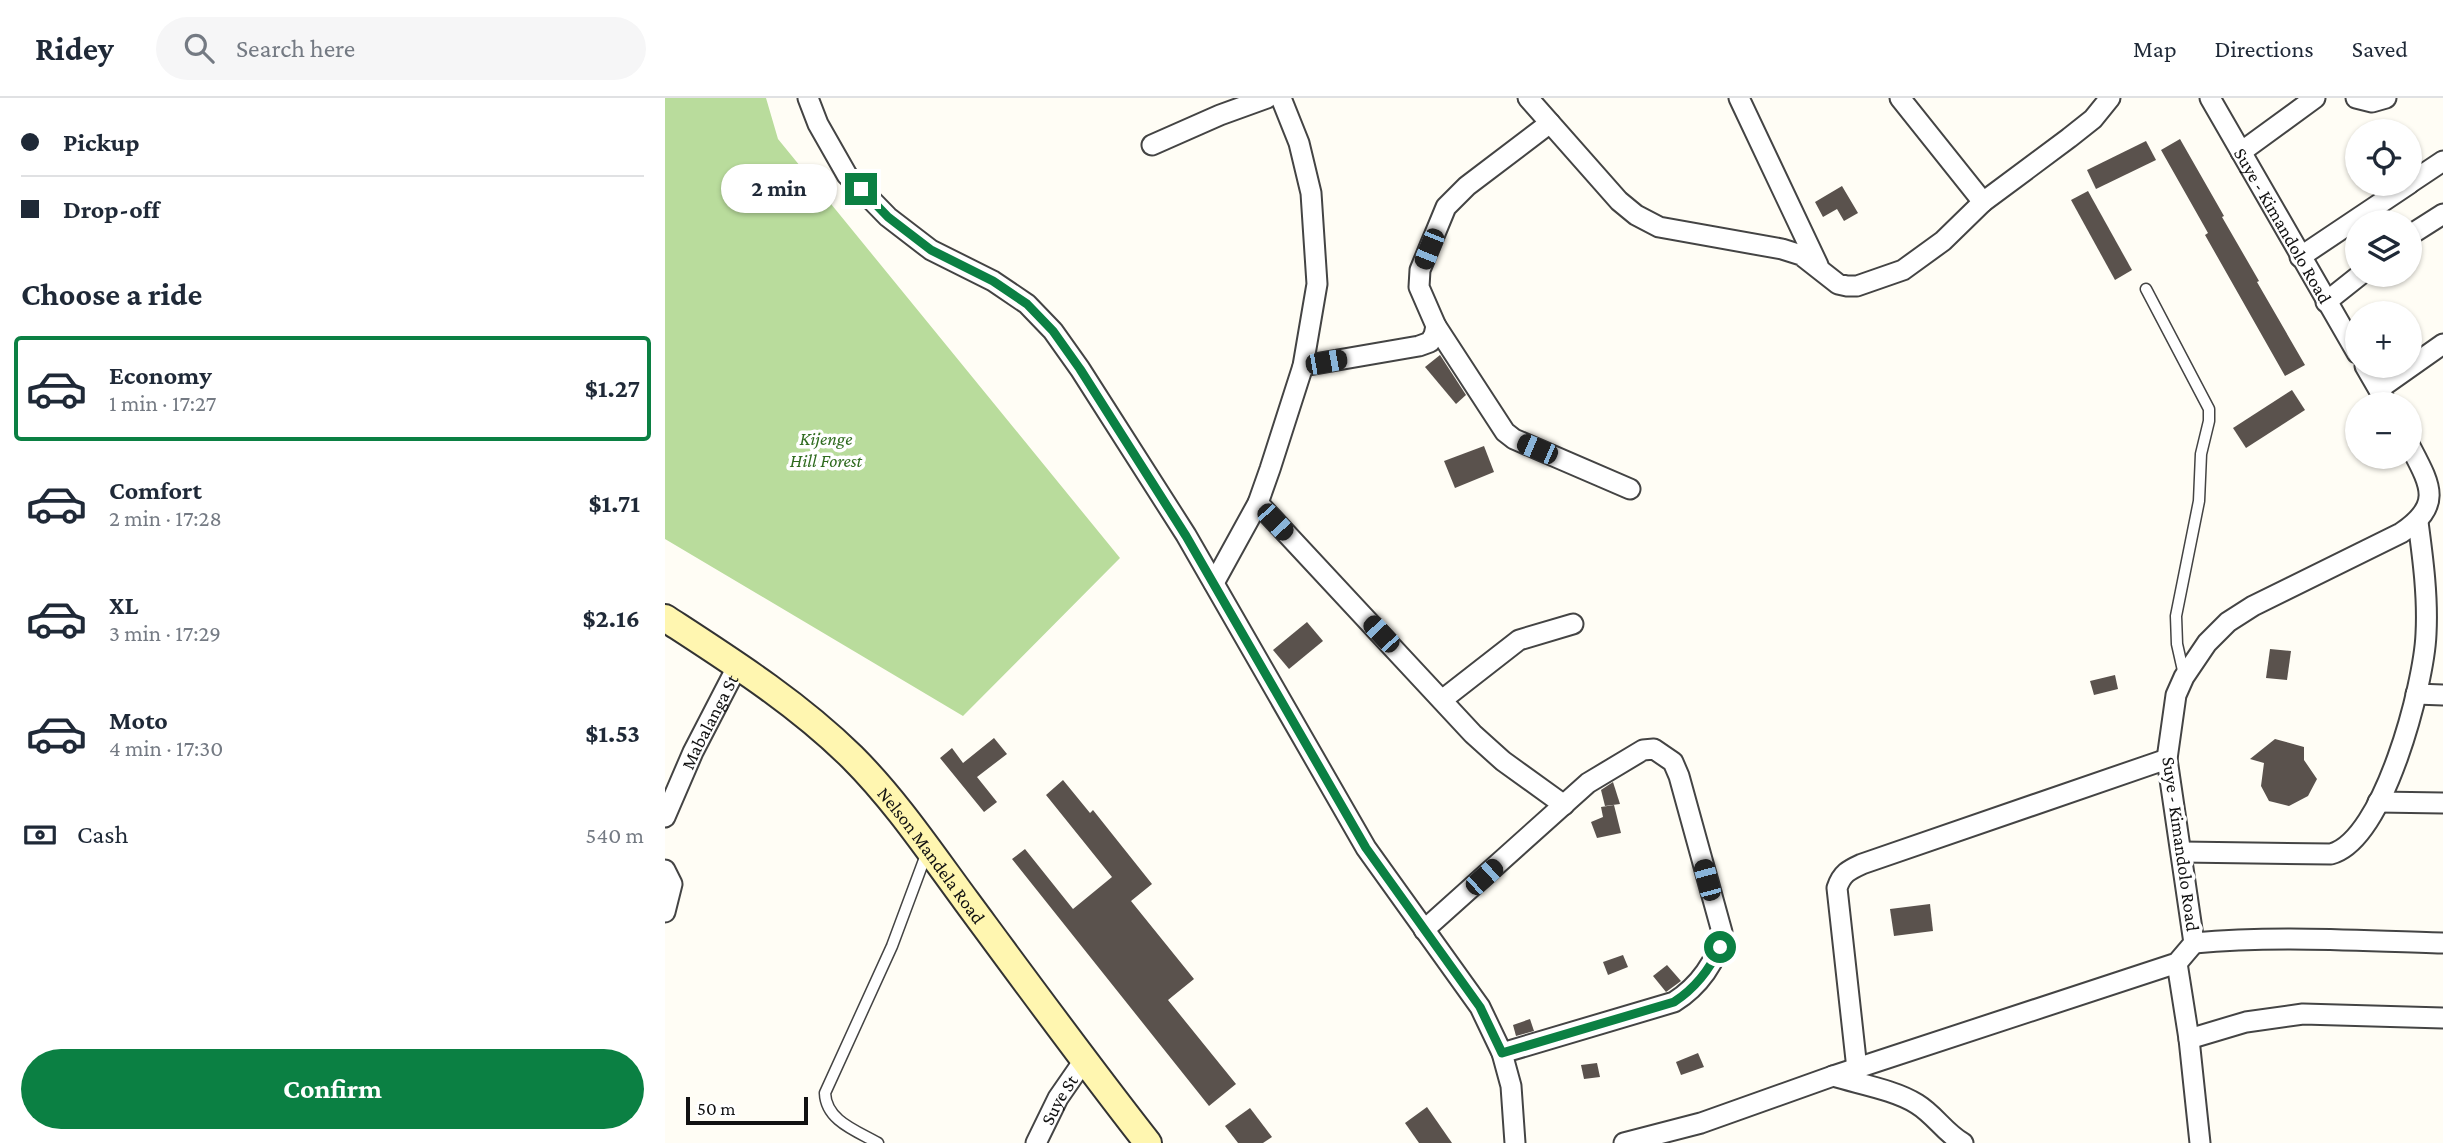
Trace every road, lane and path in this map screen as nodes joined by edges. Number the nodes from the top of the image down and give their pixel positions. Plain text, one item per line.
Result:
1 (808, 98) edge
2 (1267, 98) edge
3 (1281, 98) edge
4 (1528, 98) edge
5 (1739, 98) edge
6 (1900, 98) edge
7 (2110, 98) edge
8 (2210, 98) edge
9 (2315, 98) edge
10 (2356, 98) edge
11 (2386, 98) edge
12 (1550, 123) junction
13 (1151, 145) dead end
14 (2241, 152) junction
15 (2443, 161) edge
16 (2422, 175) edge
17 (2390, 196) edge
18 (1983, 202) junction
19 (2443, 214) edge
20 (2422, 227) edge
21 (2300, 257) junction
22 (1819, 267) junction
23 (2345, 287) edge
24 (2146, 289) dead end
25 (2326, 302) junction
26 (1436, 326) junction
27 (2345, 333) edge
28 (2443, 344) edge
29 (1303, 366) junction
30 (2389, 392) edge
31 (2421, 469) edge
32 (1630, 489) dead end
33 (2437, 497) edge
34 (1258, 503) junction
35 (2418, 522) junction
36 (2433, 562) edge
37 (1215, 583) junction
38 (665, 618) edge
39 (1573, 624) dead end
40 (2435, 634) edge
41 (738, 665) junction
42 (2185, 677) junction
43 (2416, 694) junction
44 (2443, 695) edge
45 (1442, 701) junction
46 (2167, 759) junction
47 (2378, 802) junction
48 (2443, 803) edge
49 (1564, 806) junction
50 (665, 817) edge
51 (928, 848) junction
52 (2182, 852) junction
53 (665, 870) edge
54 (665, 912) edge
55 (1424, 930) junction
56 (2194, 943) junction
57 (2443, 943) edge
58 (2177, 963) junction
59 (2443, 1018) edge
60 (2189, 1039) junction
61 (1502, 1053) junction
62 (1084, 1059) junction
63 (1857, 1069) junction
64 (1833, 1076) junction
65 (879, 1143) edge
66 (1036, 1143) edge
67 (1148, 1143) edge
68 (1515, 1143) edge
69 (1624, 1143) edge
70 (1963, 1143) edge
71 (2200, 1143) edge

1 - 37 street
2 - 13 street
3 - 29 street
4 - 12 street
5 - 22 street
6 - 18 street
7 - 18 street
8 - 14 street, Suye - Kimandolo Road
9 - 14 street
10 - 11 street
12 - 22 street
12 - 26 street
14 - 21 street, Suye - Kimandolo Road
15 - 16 street
17 - 21 street
18 - 22 street
19 - 20 street
21 - 25 street, Suye - Kimandolo Road
23 - 25 street
24 - 42 lane
25 - 27 street, Suye - Kimandolo Road
26 - 29 street
26 - 32 street
28 - 30 street
29 - 34 street
31 - 33 street, Suye - Kimandolo Road
33 - 35 street, Suye - Kimandolo Road
34 - 37 street
34 - 45 street
35 - 36 street
35 - 42 street, Suye - Kimandolo Road
36 - 40 street
37 - 55 street
38 - 41 main road, Nelson Mandela Road
39 - 45 street
40 - 43 street
41 - 50 street, Mabalanga St
41 - 51 main road, Nelson Mandela Road
42 - 46 street, Suye - Kimandolo Road
43 - 44 street
43 - 47 street
45 - 49 street
46 - 52 street, Suye - Kimandolo Road
46 - 63 street
47 - 48 street
47 - 52 street
49 - 55 street
49 - 61 street
51 - 62 main road, Nelson Mandela Road
51 - 65 lane
52 - 56 street, Suye - Kimandolo Road
53 - 54 street
55 - 61 street
56 - 57 street
56 - 58 street, Suye - Kimandolo Road
58 - 60 street
58 - 63 street
59 - 60 street
60 - 71 street
61 - 68 street
62 - 66 street, Suye St
62 - 67 main road, Nelson Mandela Road
63 - 64 street
64 - 69 street
64 - 70 street

